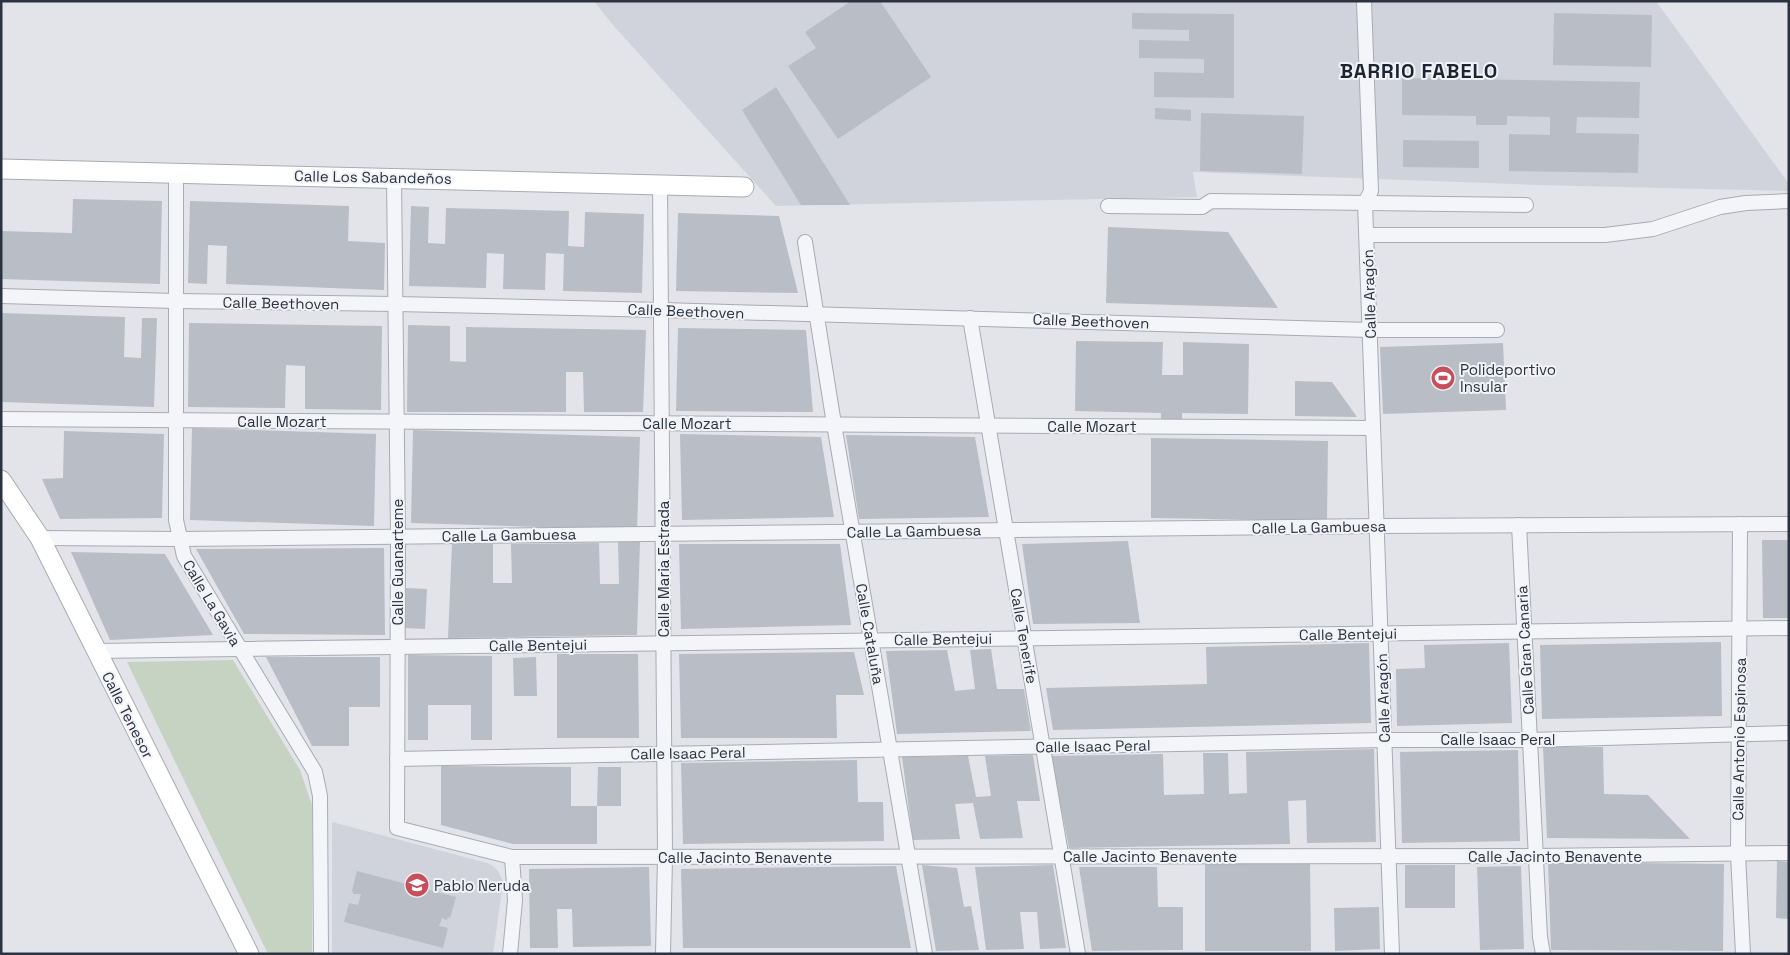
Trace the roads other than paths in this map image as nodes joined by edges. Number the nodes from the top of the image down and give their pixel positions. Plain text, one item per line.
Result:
1 (1364, 1) edge
2 (1, 169) edge
3 (176, 173) junction
4 (394, 177) junction
5 (660, 184) junction
6 (744, 187) dead end
7 (1789, 201) edge
8 (1365, 203) junction
9 (1526, 205) dead end
10 (1108, 206) dead end
11 (1366, 235) junction
12 (806, 242) dead end
13 (1, 296) edge
14 (175, 301) junction
15 (396, 304) junction
16 (662, 310) junction
17 (818, 315) junction
18 (970, 318) junction
19 (1370, 330) junction
20 (1497, 330) dead end
21 (1, 419) edge
22 (176, 420) junction
23 (397, 421) junction
24 (662, 423) junction
25 (834, 424) junction
26 (988, 425) junction
27 (1373, 428) junction
28 (1, 480) edge
29 (1740, 524) junction
30 (1789, 524) edge
31 (1376, 526) junction
32 (1519, 526) junction
33 (1005, 530) junction
34 (852, 532) junction
35 (663, 534) junction
36 (398, 537) junction
37 (40, 538) junction
38 (179, 539) junction
39 (1740, 628) junction
40 (1789, 628) edge
41 (1525, 632) junction
42 (1380, 633) junction
43 (1024, 638) junction
44 (871, 640) junction
45 (664, 643) junction
46 (397, 647) junction
47 (240, 649) junction
48 (96, 651) junction
49 (1789, 733) edge
50 (1739, 734) junction
51 (1384, 740) junction
52 (1529, 740) junction
53 (1043, 746) junction
54 (890, 750) junction
55 (664, 754) junction
56 (397, 759) junction
57 (1789, 852) edge
58 (1738, 854) junction
59 (1062, 856) junction
60 (1388, 856) junction
61 (1536, 856) junction
62 (665, 857) junction
63 (908, 857) junction
64 (512, 858) junction
65 (249, 954) edge
66 (321, 954) edge
67 (510, 954) edge
68 (663, 954) edge
69 (925, 954) edge
70 (1078, 954) edge
71 (1392, 954) edge
72 (1543, 954) edge
73 (1743, 954) edge

1 - 8 street, Calle Aragón
2 - 3 street, Calle Los Sabandeños
3 - 4 street, Calle Los Sabandeños
3 - 14 street, Calle La Gavia
4 - 5 street, Calle Los Sabandeños
4 - 15 street, Calle Guanarteme
5 - 6 street, Calle Los Sabandeños
5 - 16 street, Calle Maria Estrada
7 - 11 street
8 - 9 street
8 - 10 street
8 - 11 street, Calle Aragón
11 - 19 street, Calle Aragón
12 - 17 street, Calle Cataluña
13 - 14 street, Calle Beethoven
14 - 15 street, Calle Beethoven
14 - 22 street, Calle La Gavia
15 - 16 street, Calle Beethoven
15 - 23 street, Calle Guanarteme
16 - 17 street, Calle Beethoven
16 - 24 street, Calle Maria Estrada
17 - 18 street, Calle Beethoven
17 - 25 street, Calle Cataluña
18 - 19 street, Calle Beethoven
18 - 26 street, Calle Tenerife
19 - 20 street
19 - 27 street, Calle Aragón
21 - 22 street, Calle Mozart
22 - 23 street, Calle Mozart
22 - 38 street, Calle La Gavia
23 - 24 street, Calle Mozart
23 - 36 street, Calle Guanarteme
24 - 25 street, Calle Mozart
24 - 35 street, Calle Maria Estrada
25 - 26 street, Calle Mozart
25 - 34 street, Calle Cataluña
26 - 27 street, Calle Mozart
26 - 33 street, Calle Tenerife
27 - 31 street, Calle Aragón
28 - 37 street, Calle Tenesor
29 - 30 street, Calle La Gambuesa
29 - 32 street, Calle La Gambuesa
29 - 39 street, Calle Antonio Espinosa
31 - 32 street, Calle La Gambuesa
31 - 33 street, Calle La Gambuesa
31 - 42 street, Calle Aragón
32 - 41 street, Calle Gran Canaria
33 - 34 street, Calle La Gambuesa
33 - 43 street, Calle Tenerife
34 - 35 street, Calle La Gambuesa
34 - 44 street, Calle Cataluña
35 - 36 street, Calle La Gambuesa
35 - 45 street, Calle Maria Estrada
36 - 38 street, Calle La Gambuesa
36 - 46 street, Calle Guanarteme
37 - 38 street, Calle La Gambuesa
37 - 48 street, Calle Tenesor
38 - 47 street, Calle La Gavia
39 - 40 street, Calle Bentejui
39 - 41 street, Calle Bentejui
39 - 50 street, Calle Antonio Espinosa
41 - 42 street, Calle Bentejui
41 - 52 street, Calle Gran Canaria
42 - 43 street, Calle Bentejui
42 - 51 street, Calle Aragón
43 - 44 street, Calle Bentejui
43 - 53 street, Calle Tenerife
44 - 45 street, Calle Bentejui
44 - 54 street, Calle Cataluña
45 - 46 street, Calle Bentejui
45 - 55 street, Calle Maria Estrada
46 - 47 street, Calle Bentejui
46 - 56 street, Calle Guanarteme
47 - 48 street, Calle Bentejui
47 - 66 street, Calle La Gavia
48 - 65 street, Calle Tenesor
49 - 50 street, Calle Isaac Peral
50 - 52 street, Calle Isaac Peral
50 - 58 street, Calle Antonio Espinosa
51 - 52 street, Calle Isaac Peral
51 - 53 street, Calle Isaac Peral
51 - 60 street, Calle Aragón
52 - 61 street, Calle Gran Canaria
53 - 54 street, Calle Isaac Peral
53 - 59 street, Calle Tenerife
54 - 55 street, Calle Isaac Peral
54 - 63 street, Calle Cataluña
55 - 56 street, Calle Isaac Peral
55 - 62 street, Calle Maria Estrada
56 - 64 street, Calle Guanarteme
57 - 58 street, Calle Jacinto Benavente
58 - 61 street, Calle Jacinto Benavente
58 - 73 street, Calle Antonio Espinosa
59 - 60 street, Calle Jacinto Benavente
59 - 63 street, Calle Jacinto Benavente
59 - 70 street, Calle Tenerife
60 - 61 street, Calle Jacinto Benavente
60 - 71 street, Calle Aragón
61 - 72 street, Calle Gran Canaria
62 - 63 street, Calle Jacinto Benavente
62 - 64 street, Calle Jacinto Benavente
62 - 68 street, Calle Maria Estrada
63 - 69 street, Calle Cataluña
64 - 67 street

